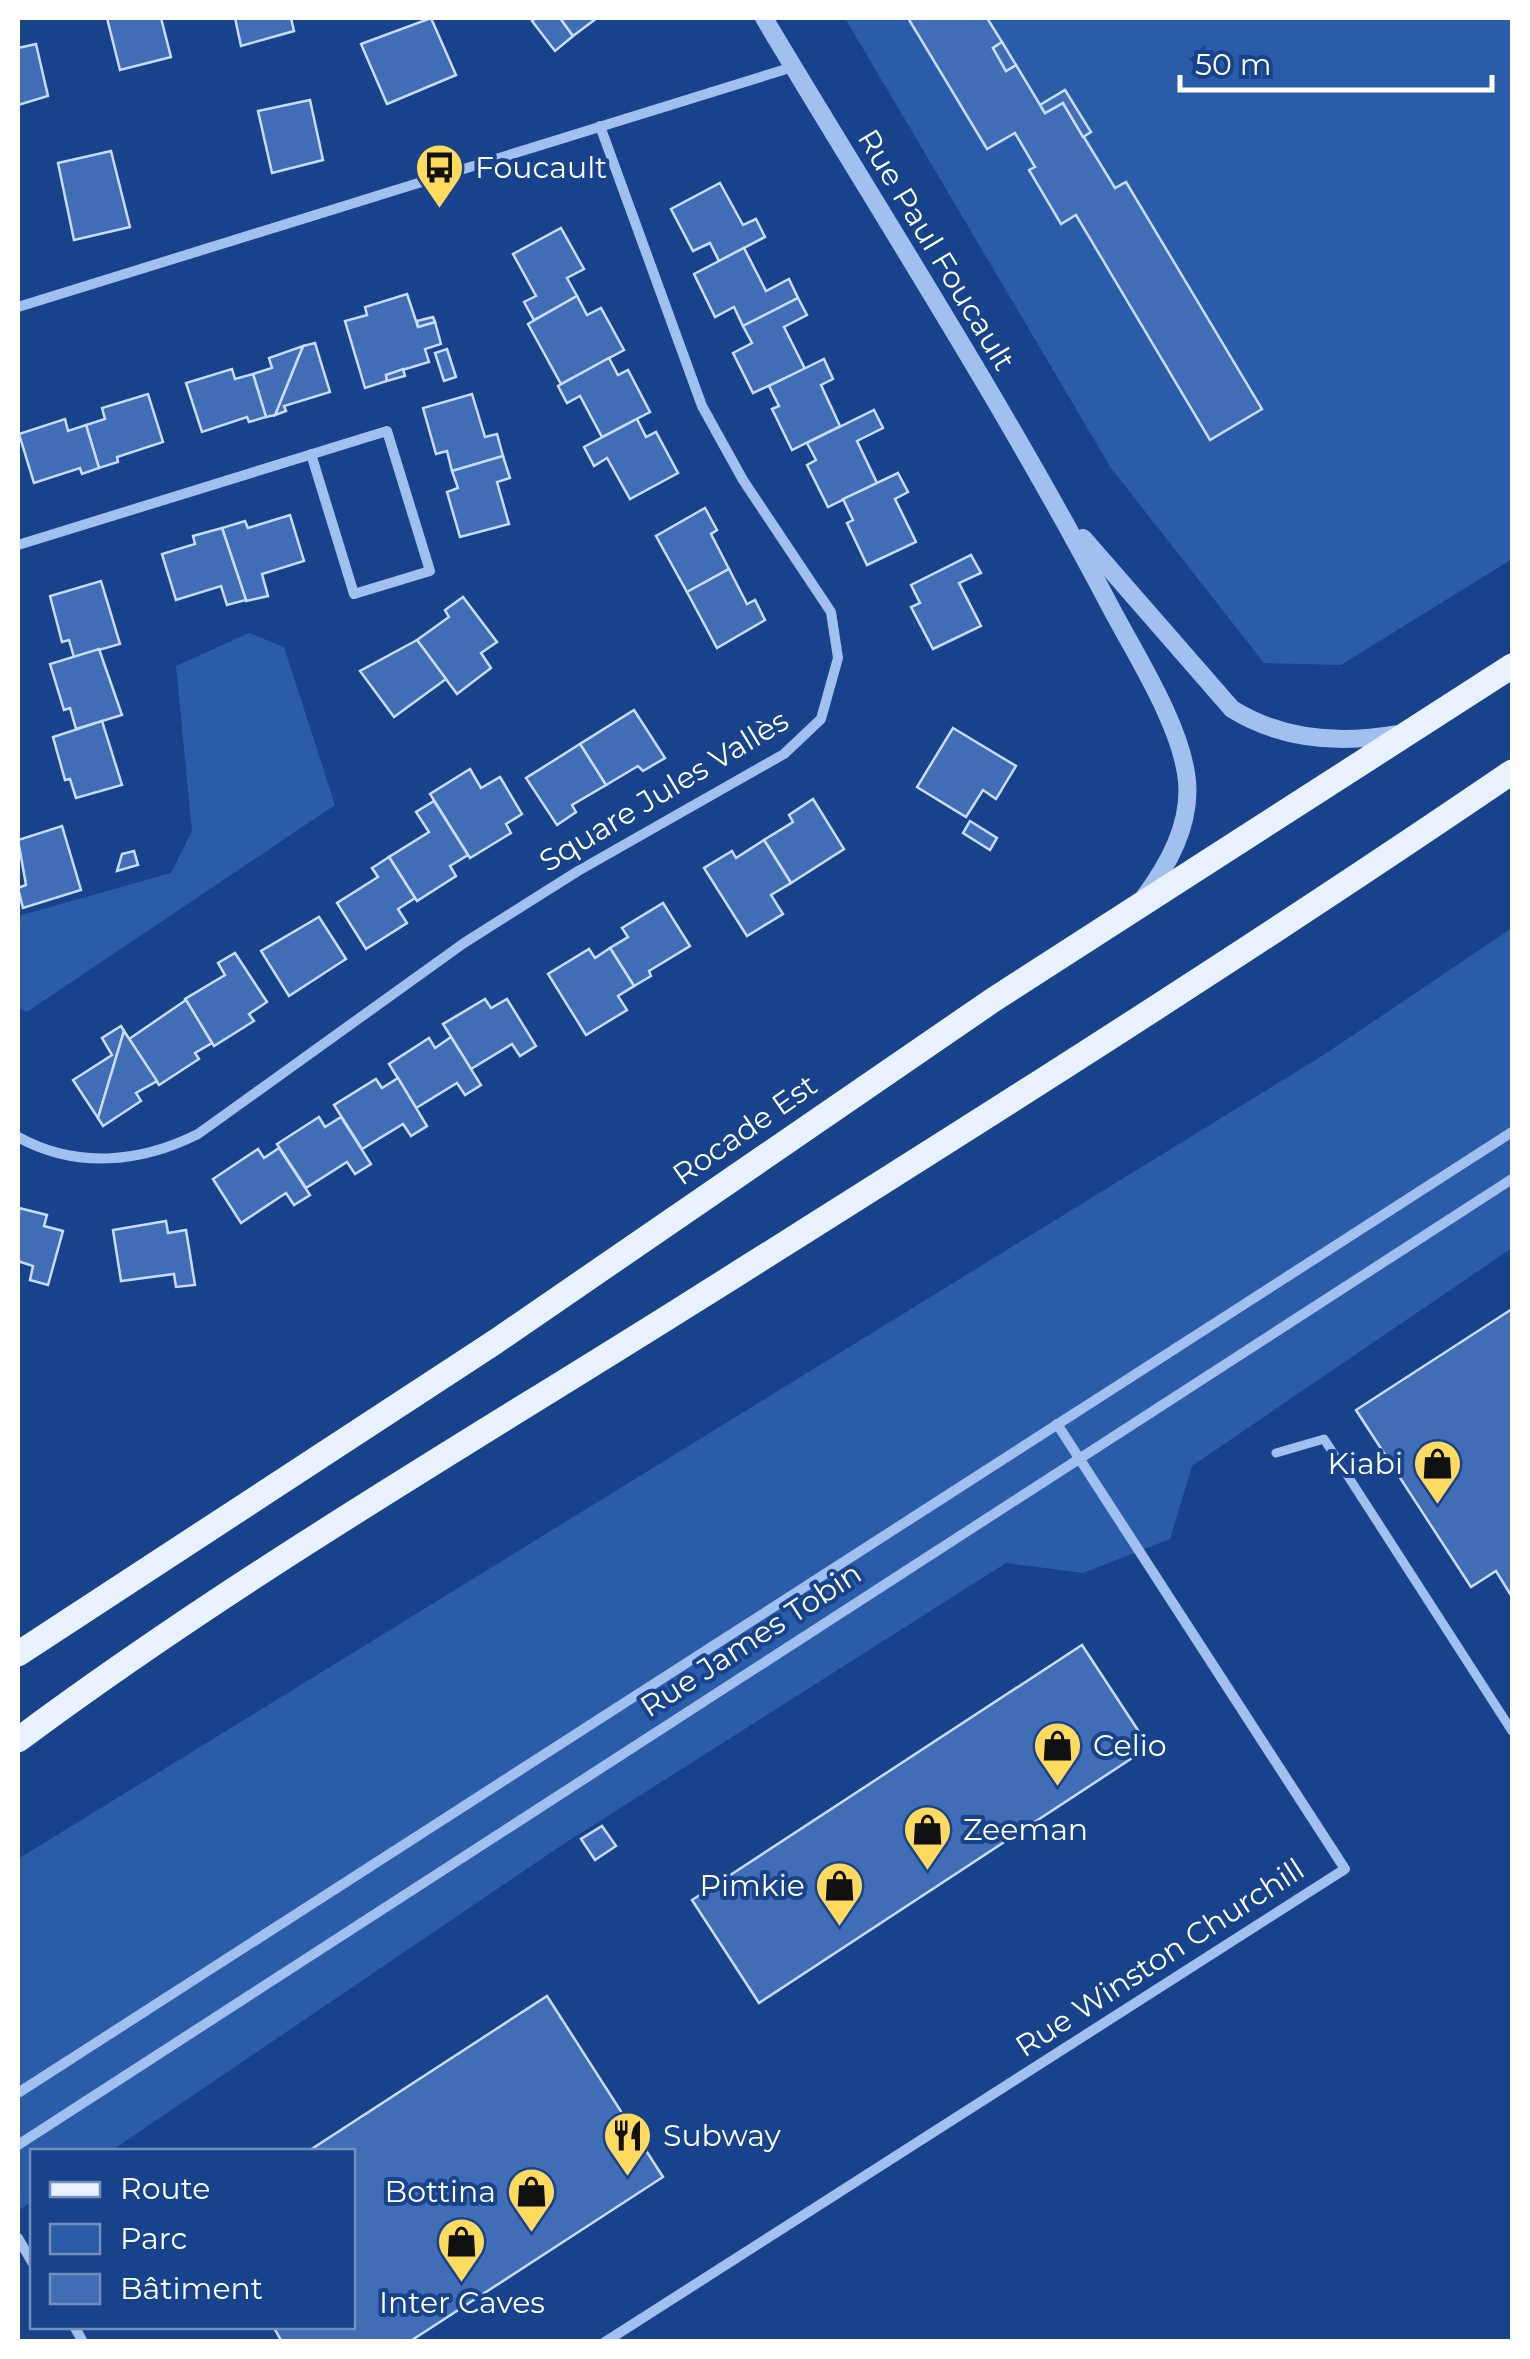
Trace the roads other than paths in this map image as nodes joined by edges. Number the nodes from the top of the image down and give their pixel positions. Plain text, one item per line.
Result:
1 (764, 18) edge
2 (794, 67) junction
3 (600, 126) junction
4 (18, 306) edge
5 (311, 454) junction
6 (1060, 510) junction
7 (18, 545) edge
8 (1512, 666) edge
9 (1406, 732) junction
10 (1512, 772) edge
11 (1137, 907) junction
12 (1512, 1132) edge
13 (18, 1137) edge
14 (1512, 1179) edge
15 (1058, 1424) junction
16 (1276, 1453) dead end
17 (1080, 1458) junction
18 (18, 1654) edge
19 (1512, 1731) edge
20 (18, 1740) edge
21 (18, 2093) edge
22 (18, 2145) edge
23 (605, 2342) edge

1 - 2 street, Rue Paul Foucault
2 - 3 street
2 - 6 street, Rue Paul Foucault
3 - 4 street
3 - 13 street, Square Jules Vallès
5 - 5 street
5 - 7 street
6 - 9 street, Rue Paul Foucault
6 - 11 street, Rue Paul Foucault
8 - 9 main road, Rocade Est
9 - 11 main road, Rocade Est
10 - 20 main road
11 - 18 main road, Rocade Est
12 - 15 street, Rue James Tobin
14 - 17 street, Rue James Tobin
15 - 17 street, Rue Winston Churchill
15 - 21 street, Rue James Tobin
16 - 19 street
17 - 22 street, Rue James Tobin
17 - 23 street, Rue Winston Churchill

